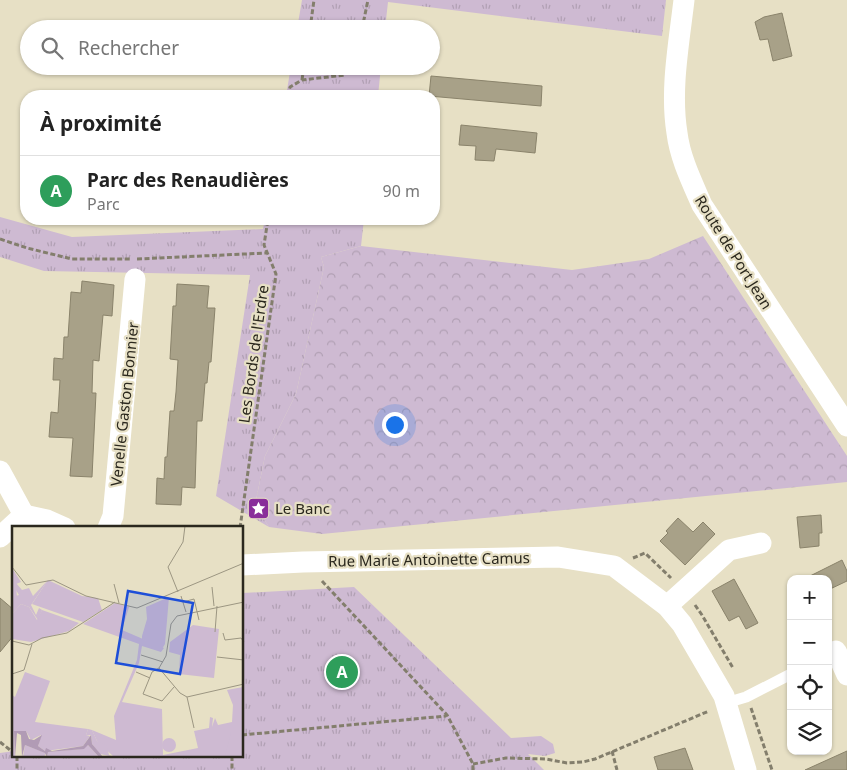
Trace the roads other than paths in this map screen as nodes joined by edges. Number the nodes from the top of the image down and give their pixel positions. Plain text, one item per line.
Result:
1 (684, 0) edge
2 (135, 279) dead end
3 (847, 426) edge
4 (0, 471) edge
5 (24, 515) junction
6 (60, 526) edge
7 (109, 526) edge
8 (0, 537) edge
9 (762, 543) dead end
10 (244, 565) edge
11 (667, 606) junction
12 (837, 650) edge
13 (847, 674) edge
14 (787, 676) edge
15 (726, 703) junction
16 (746, 770) edge

1 - 3 street, Route de Port Jean
2 - 7 street, Venelle Gaston Bonnier
4 - 5 street
5 - 6 street
5 - 8 street
9 - 11 street
10 - 11 street, Rue Marie Antoinette Camus
11 - 15 street
12 - 13 street
14 - 15 lane
15 - 16 street

